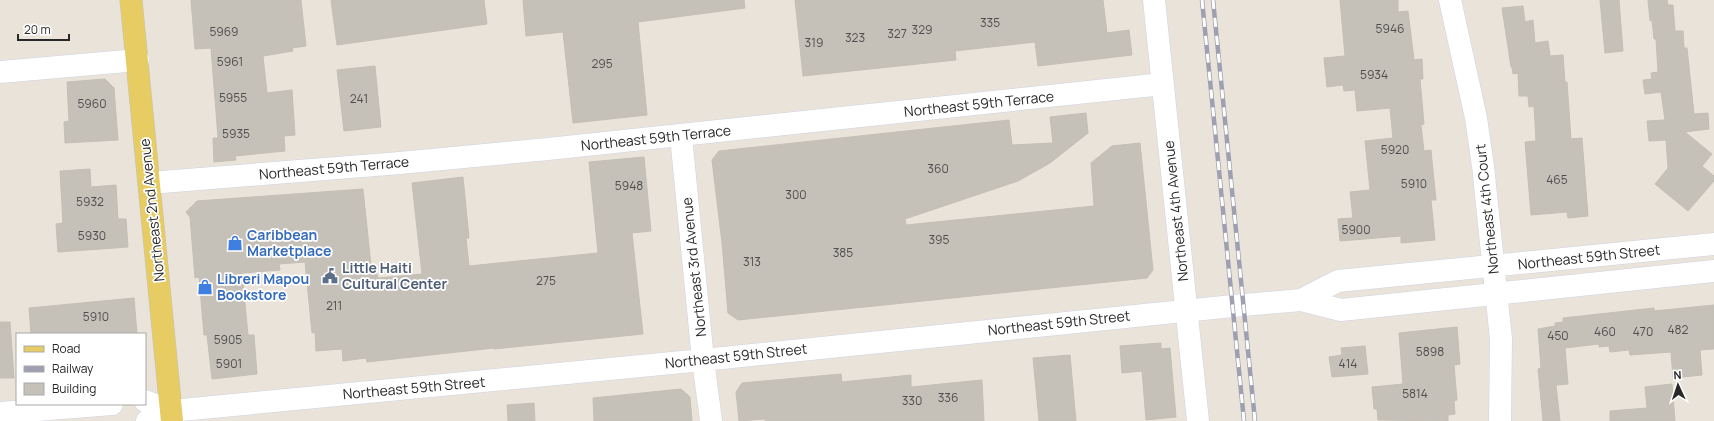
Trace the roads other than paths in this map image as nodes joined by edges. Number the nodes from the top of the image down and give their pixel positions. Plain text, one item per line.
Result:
1 (131, 0) edge
2 (1154, 0) edge
3 (1450, 0) edge
4 (138, 60) junction
5 (0, 72) edge
6 (1163, 84) junction
7 (681, 136) junction
8 (149, 183) junction
9 (1714, 244) edge
10 (1493, 266) junction
11 (1714, 271) edge
12 (1496, 294) junction
13 (1301, 300) junction
14 (1186, 310) junction
15 (703, 360) junction
16 (146, 403) edge
17 (100, 405) edge
18 (0, 413) edge
19 (172, 416) edge
20 (147, 421) edge
21 (712, 421) edge
22 (1198, 421) edge
23 (1500, 421) edge

1 - 4 main road, Northeast 2nd Avenue
2 - 6 street, Northeast 4th Avenue
3 - 10 street, Northeast 4th Court
4 - 5 street
4 - 8 main road, Northeast 2nd Avenue
6 - 7 street, Northeast 59th Terrace
6 - 14 street, Northeast 4th Avenue
7 - 8 street, Northeast 59th Terrace
7 - 15 street, Northeast 3rd Avenue
8 - 19 main road, Northeast 2nd Avenue
9 - 10 street, Northeast 59th Street
10 - 12 street, Northeast 4th Court
10 - 13 street, Northeast 59th Street
11 - 12 street, Northeast 59th Street
12 - 13 street, Northeast 59th Street
12 - 23 street, Northeast 4th Court
13 - 14 street, Northeast 59th Street
14 - 15 street, Northeast 59th Street
14 - 22 street, Northeast 4th Avenue
15 - 19 street, Northeast 59th Street
15 - 21 street, Northeast 3rd Avenue
16 - 19 street, Northeast 59th Street
17 - 18 street
19 - 20 street, Northeast 59th Street

